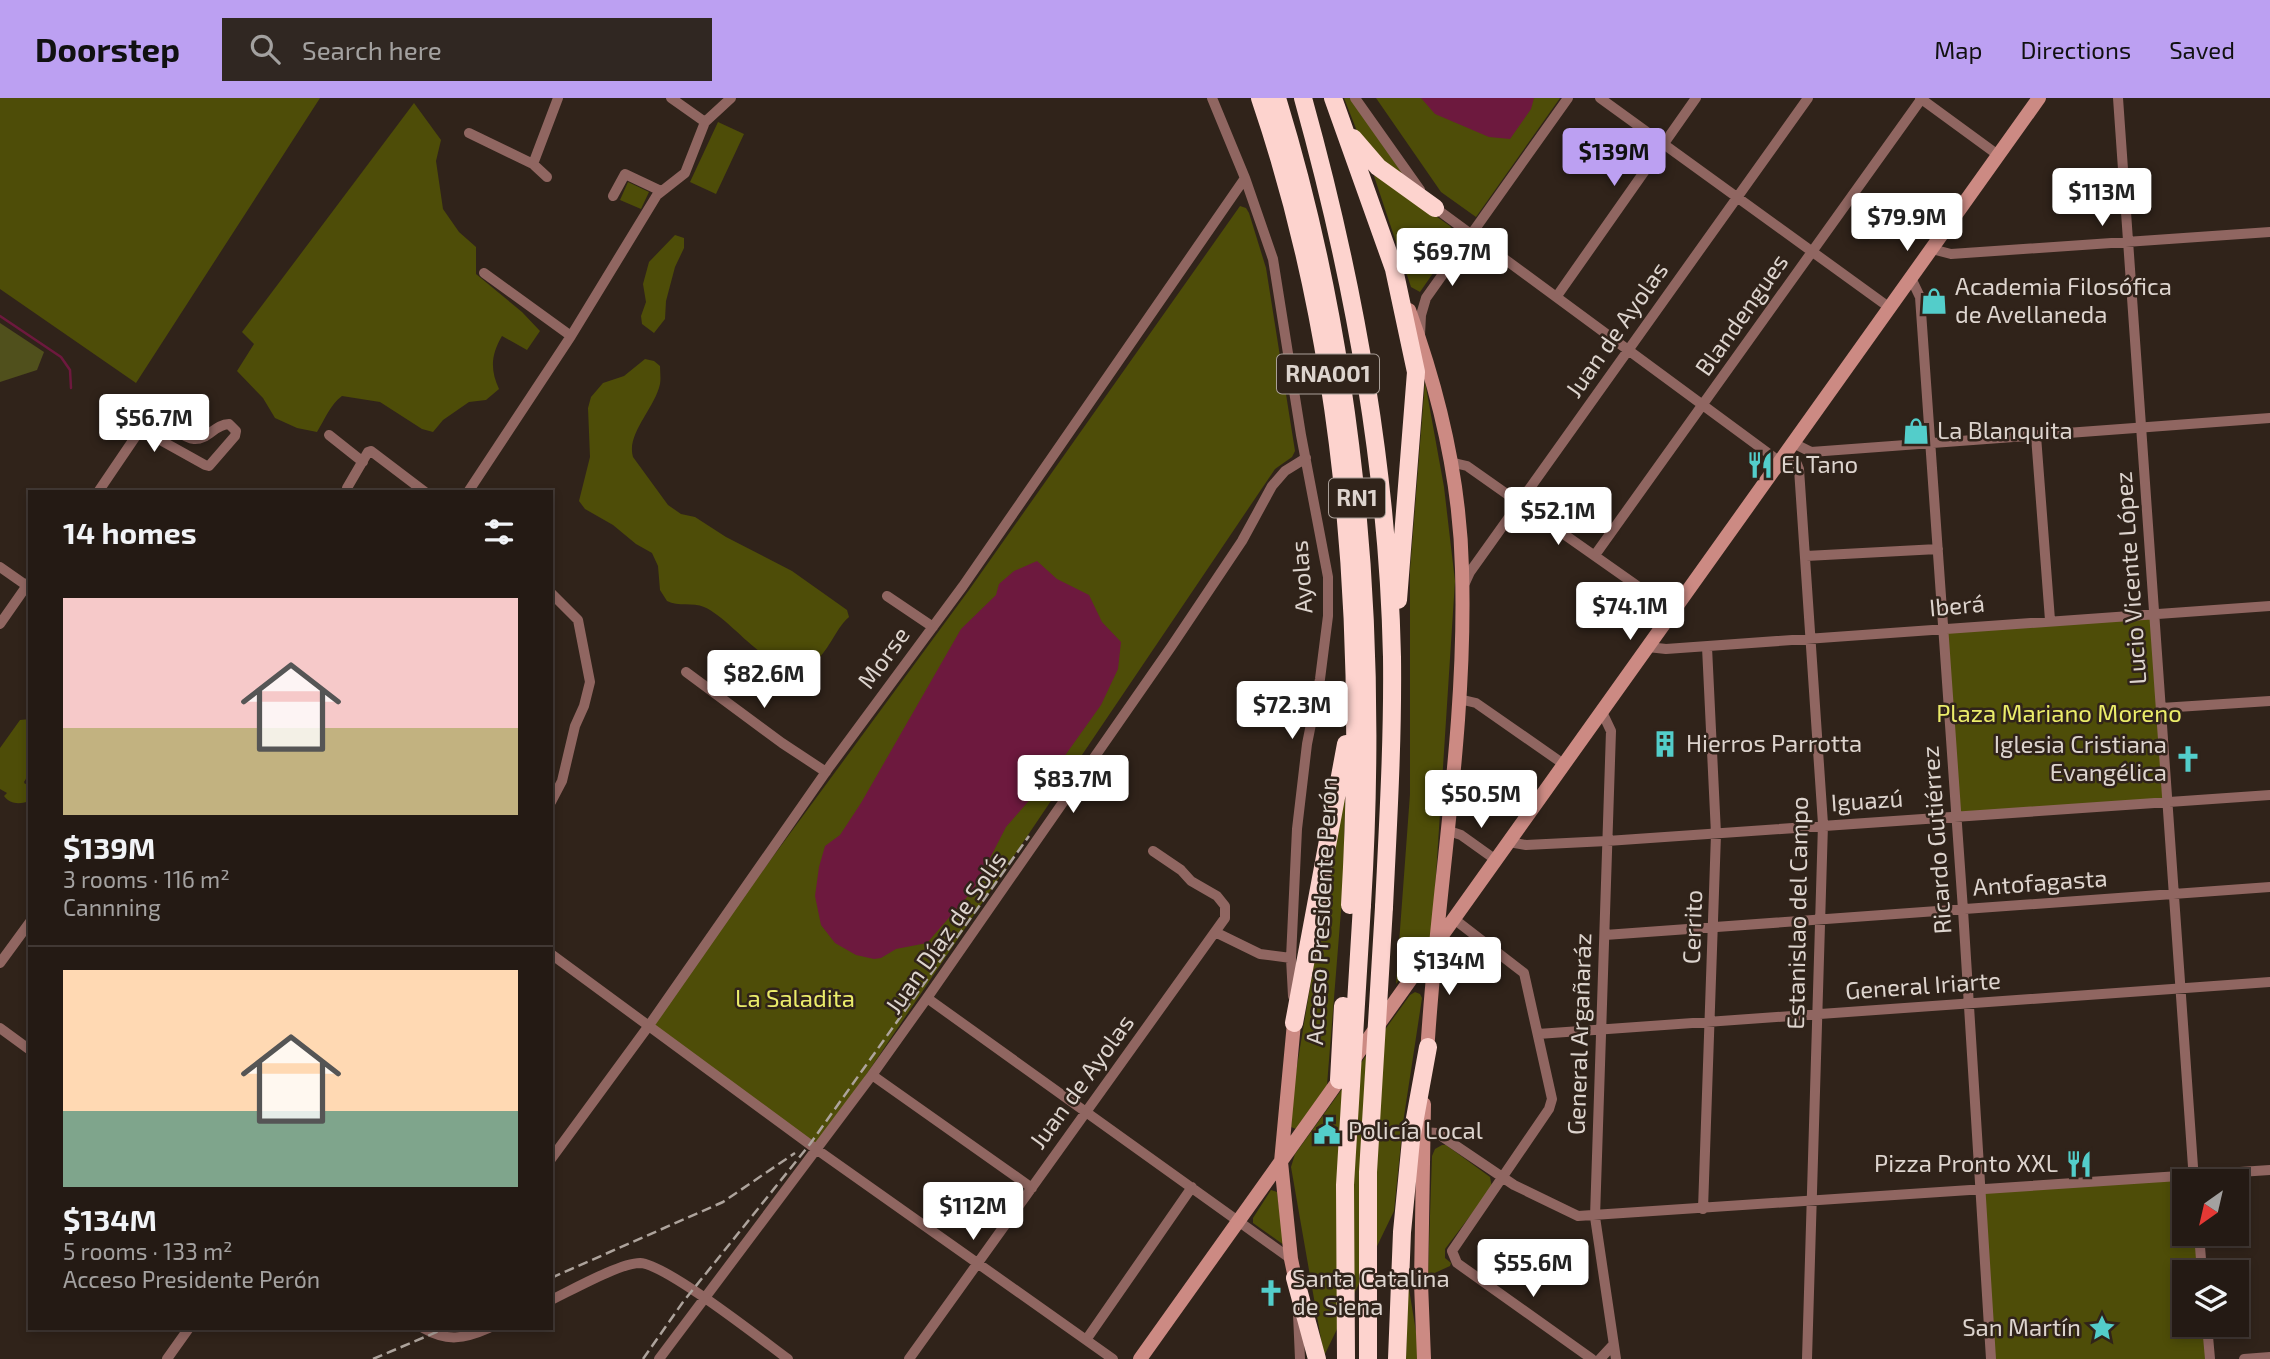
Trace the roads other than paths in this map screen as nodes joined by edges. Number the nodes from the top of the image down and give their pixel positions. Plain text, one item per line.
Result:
1 (558, 98) edge
2 (671, 98) edge
3 (732, 98) edge
4 (1212, 98) edge
5 (1260, 98) edge
6 (1278, 98) edge
7 (1303, 98) edge
8 (1333, 98) edge
9 (1355, 98) edge
10 (1568, 98) edge
11 (1600, 98) edge
12 (1696, 98) edge
13 (1808, 98) edge
14 (1921, 98) edge
15 (2039, 98) edge
16 (2118, 98) edge
17 (705, 122) junction
18 (1344, 128) junction
19 (469, 133) dead end
20 (1664, 144) junction
21 (1998, 155) junction
22 (533, 164) junction
23 (547, 177) dead end
24 (1245, 178) junction
25 (661, 191) junction
26 (613, 196) dead end
27 (1738, 197) junction
28 (1435, 208) junction
29 (2270, 232) edge
30 (1472, 234) junction
31 (2128, 242) junction
32 (1932, 249) junction
33 (1812, 252) junction
34 (1394, 270) junction
35 (484, 273) dead end
36 (1911, 278) junction
37 (1557, 296) junction
38 (1890, 308) junction
39 (571, 336) junction
40 (1420, 339) junction
41 (1630, 350) junction
42 (1704, 405) junction
43 (2270, 418) edge
44 (2142, 428) junction
45 (329, 435) dead end
46 (153, 436) junction
47 (2036, 436) junction
48 (1930, 442) junction
49 (1786, 453) junction
50 (1306, 458) junction
51 (1450, 461) junction
52 (363, 462) junction
53 (99, 490) edge
54 (347, 490) edge
55 (422, 490) edge
56 (469, 490) edge
57 (1521, 502) junction
58 (1938, 549) junction
59 (1595, 555) junction
60 (1806, 556) junction
61 (0, 567) edge
62 (28, 584) edge
63 (28, 586) edge
64 (1462, 587) junction
65 (553, 595) edge
66 (887, 596) dead end
67 (2270, 606) edge
68 (1673, 611) junction
69 (2155, 614) junction
70 (2050, 620) junction
71 (0, 624) edge
72 (933, 626) junction
73 (1944, 628) junction
74 (1812, 640) junction
75 (1648, 647) junction
76 (1707, 647) junction
77 (1353, 657) junction
78 (1392, 659) junction
79 (686, 672) dead end
80 (1459, 699) junction
81 (2270, 701) edge
82 (2161, 708) junction
83 (1602, 712) junction
84 (1564, 765) junction
85 (826, 772) junction
86 (2270, 794) edge
87 (553, 798) edge
88 (2168, 802) junction
89 (1956, 816) junction
90 (1824, 824) junction
91 (1450, 831) junction
92 (1716, 834) junction
93 (1607, 841) junction
94 (1509, 842) junction
95 (1153, 851) dead end
96 (1496, 860) junction
97 (2270, 887) edge
98 (2172, 894) junction
99 (1356, 905) junction
100 (1963, 910) junction
101 (1454, 919) junction
102 (1822, 920) junction
103 (28, 925) edge
104 (1714, 927) junction
105 (1215, 932) junction
106 (1605, 935) junction
107 (1436, 944) junction
108 (553, 955) edge
109 (1291, 958) junction
110 (0, 963) edge
111 (2270, 982) edge
112 (2181, 988) junction
113 (927, 998) junction
114 (1969, 1003) junction
115 (1819, 1015) junction
116 (1711, 1021) junction
117 (1294, 1023) junction
118 (650, 1024) junction
119 (0, 1028) edge
120 (1601, 1028) junction
121 (1538, 1034) junction
122 (1427, 1047) junction
123 (28, 1049) edge
124 (872, 1075) junction
125 (1086, 1111) junction
126 (1423, 1132) junction
127 (816, 1149) junction
128 (553, 1156) edge
129 (1281, 1162) junction
130 (2193, 1169) edge
131 (2270, 1170) edge
132 (2249, 1172) edge
133 (1502, 1178) junction
134 (2172, 1179) edge
135 (1192, 1187) junction
136 (1031, 1188) junction
137 (1981, 1189) junction
138 (1812, 1201) junction
139 (1703, 1209) junction
140 (1595, 1217) junction
141 (1238, 1221) junction
142 (1291, 1259) junction
143 (977, 1264) junction
144 (1295, 1279) junction
145 (704, 1298) junction
146 (553, 1299) edge
147 (188, 1330) edge
148 (429, 1330) edge
149 (485, 1330) edge
150 (2208, 1337) edge
151 (1086, 1340) junction
152 (1613, 1345) junction
153 (2270, 1357) edge
154 (1426, 1358) edge
155 (167, 1359) edge
156 (659, 1359) edge
157 (788, 1359) edge
158 (909, 1359) edge
159 (1113, 1359) edge
160 (1140, 1359) edge
161 (1300, 1359) edge
162 (1317, 1359) edge
163 (1334, 1359) edge
164 (1346, 1359) edge
165 (1368, 1359) edge
166 (1398, 1359) edge
167 (1592, 1359) edge
168 (1600, 1359) edge
169 (1616, 1359) edge
170 (1807, 1359) edge
171 (1991, 1359) edge
172 (2210, 1359) edge
173 (2244, 1359) edge

1 - 22 street
2 - 17 street
3 - 17 street
4 - 24 street, Ayolas
5 - 77 highway, Acceso Presidente Perón / RNA001
6 - 99 highway, RN1
7 - 78 highway, RN1
8 - 18 highway
9 - 28 street
10 - 30 street
11 - 20 street
12 - 20 street
13 - 27 street, Juan de Ayolas
14 - 21 street
14 - 33 street, Blandengues
15 - 21 main road
16 - 31 street, Lucio Vicente López
17 - 25 street
18 - 28 highway
18 - 34 highway
19 - 22 street
20 - 27 street
20 - 37 street
21 - 32 main road
22 - 23 street
24 - 50 street, Ayolas
24 - 72 street, Morse
25 - 26 street
25 - 39 street
27 - 33 street
27 - 41 street, Juan de Ayolas
28 - 30 street
29 - 31 street
30 - 37 street
30 - 40 street
31 - 32 street
31 - 44 street, Lucio Vicente López
32 - 36 main road
33 - 38 street
33 - 42 street, Blandengues
34 - 40 main road
34 - 78 highway
35 - 39 street
36 - 38 main road
36 - 48 street, Ricardo Gutiérrez
37 - 41 street
38 - 49 main road
39 - 56 street
40 - 51 main road
41 - 42 street
41 - 57 street, Juan de Ayolas
42 - 49 street
42 - 59 street, Blandengues
43 - 44 street
44 - 47 street
44 - 69 street, Lucio Vicente López
45 - 52 street
46 - 46 street
46 - 53 street
47 - 48 street
47 - 70 street
48 - 49 street
48 - 58 street, Ricardo Gutiérrez
49 - 60 street, Estanislao del Campo
49 - 68 main road
50 - 109 street, Ayolas
50 - 113 street, Juan Díaz de Solís
51 - 57 street
51 - 64 main road
52 - 54 street
52 - 55 street
57 - 59 street
57 - 64 street, Juan de Ayolas
58 - 60 street
58 - 73 street, Ricardo Gutiérrez
59 - 68 street
60 - 74 street, Estanislao del Campo
61 - 62 street
63 - 71 street
64 - 80 main road
65 - 87 street
66 - 72 street
67 - 69 street, Iberá
68 - 75 main road
69 - 70 street, Iberá
69 - 82 street, Lucio Vicente López
70 - 73 street, Iberá
72 - 85 street, Morse
73 - 74 street, Iberá
73 - 89 street, Ricardo Gutiérrez
74 - 76 street, Iberá
74 - 90 street, Estanislao del Campo
75 - 76 street, Iberá
75 - 83 main road
76 - 92 street, Cerrito
77 - 99 highway, Acceso Presidente Perón / RNA001
77 - 117 highway
78 - 165 highway, RN1, bridge
79 - 85 street
80 - 84 street
80 - 91 main road
81 - 82 street
82 - 88 street, Lucio Vicente López
83 - 84 main road
83 - 93 street, General Argañaráz
84 - 94 main road
85 - 118 street, Morse
86 - 88 street, Iguazú
88 - 89 street, Iguazú
88 - 98 street, Lucio Vicente López
89 - 90 street, Iguazú
89 - 100 street, Ricardo Gutiérrez
90 - 92 street, Iguazú
90 - 102 street, Estanislao del Campo
91 - 96 street
91 - 107 main road
92 - 93 street, Iguazú
92 - 104 street, Cerrito
93 - 94 street, Iguazú
93 - 106 street, General Argañaráz
94 - 96 main road
95 - 105 street, Juan de Ayolas
96 - 101 main road
97 - 98 street, Antofagasta
98 - 100 street, Antofagasta
98 - 112 street, Lucio Vicente López
99 - 163 highway, Acceso Presidente Perón / RNA001, bridge
99 - 164 highway, RN1, bridge
100 - 102 street, Antofagasta
100 - 114 street, Ricardo Gutiérrez
101 - 107 main road
101 - 121 street
102 - 104 street, Antofagasta
102 - 115 street, Estanislao del Campo
103 - 110 street
104 - 106 street, Antofagasta
104 - 116 street, Cerrito
105 - 109 street
105 - 125 street, Juan de Ayolas
106 - 120 street, General Argañaráz
107 - 122 main road
107 - 129 main road
108 - 118 street
109 - 117 street, Ayolas
111 - 112 street, General Iriarte
112 - 114 street, General Iriarte
112 - 130 street, Lucio Vicente López
113 - 124 street, Juan Díaz de Solís
113 - 125 street
114 - 115 street, General Iriarte
114 - 137 street, Ricardo Gutiérrez
115 - 116 street, General Iriarte
115 - 138 street, Estanislao del Campo
116 - 120 street, General Iriarte
116 - 139 street, Cerrito
117 - 129 main road
118 - 127 street
118 - 128 street, Morse
119 - 123 street
120 - 121 street, General Iriarte
120 - 140 street, General Argañaráz
121 - 133 street
122 - 126 main road
122 - 166 highway
124 - 127 street, Juan Díaz de Solís
124 - 136 street
125 - 135 street
125 - 136 street, Juan de Ayolas
126 - 133 street
126 - 154 main road
127 - 143 street
127 - 145 street, Juan Díaz de Solís
129 - 141 main road
129 - 142 main road
131 - 132 street
133 - 140 street
133 - 167 street
134 - 137 street
135 - 141 street
135 - 151 street
136 - 143 street, Juan de Ayolas
137 - 138 street
137 - 171 street, Ricardo Gutiérrez
138 - 139 street
138 - 170 street, Estanislao del Campo
139 - 140 street
140 - 152 street, General Argañaráz
141 - 142 street
141 - 160 main road
142 - 144 main road
143 - 151 street
143 - 158 street, Juan de Ayolas
144 - 161 street
144 - 162 highway
145 - 146 street
145 - 156 street, Juan Díaz de Solís
145 - 157 street
147 - 155 street
148 - 149 street
150 - 172 street
151 - 159 street
152 - 168 street
152 - 169 street, General Argañaráz
153 - 173 street

